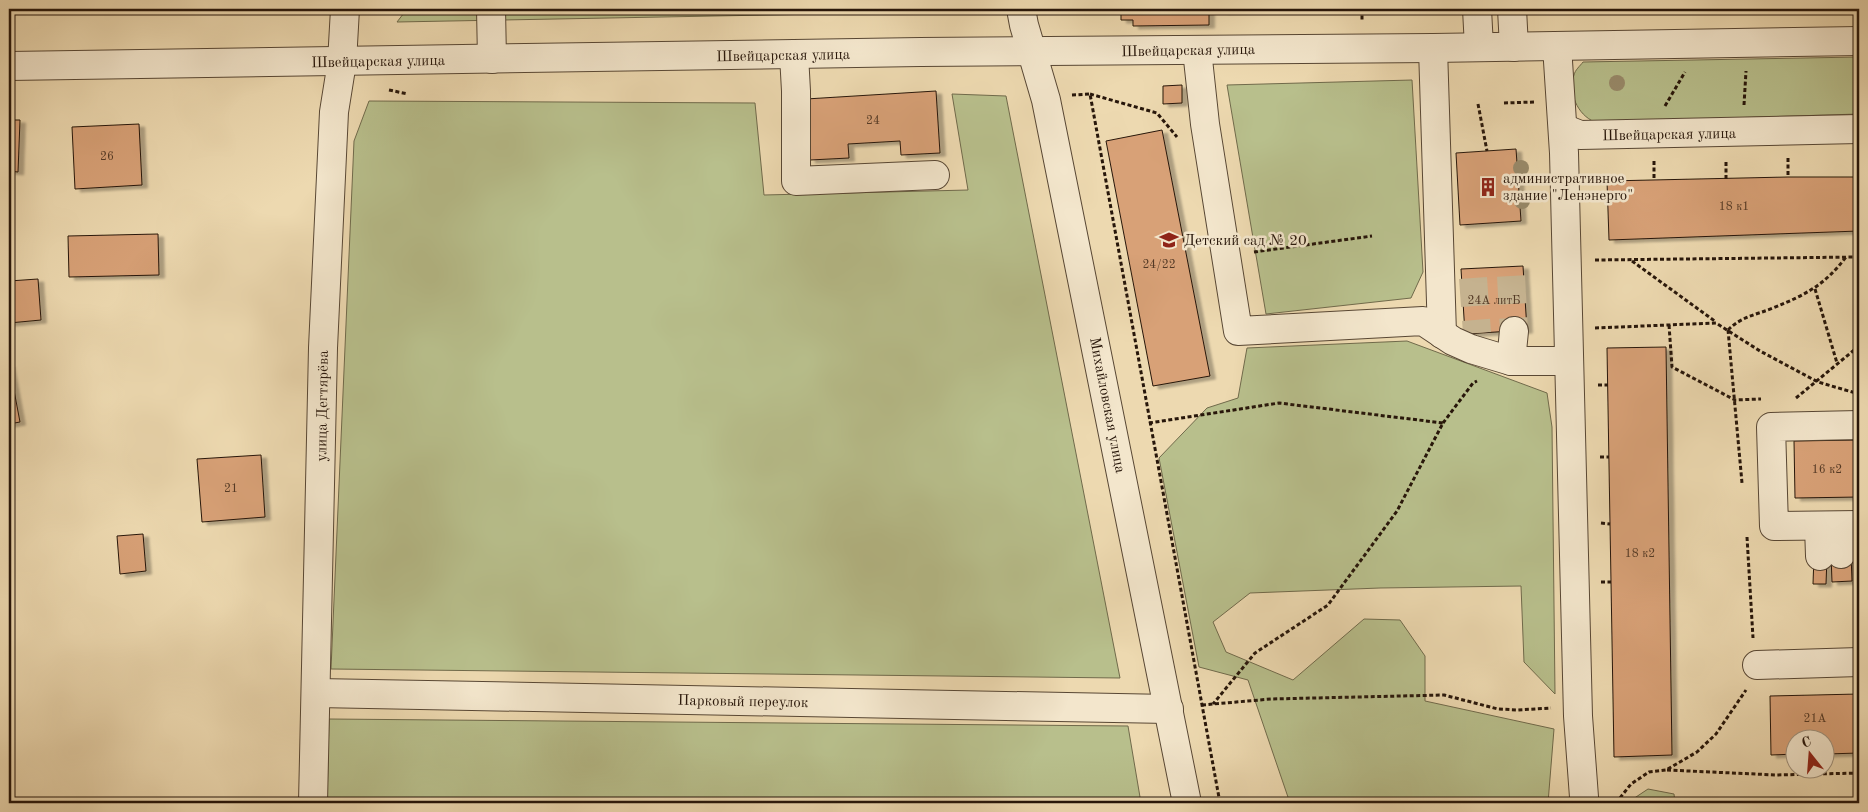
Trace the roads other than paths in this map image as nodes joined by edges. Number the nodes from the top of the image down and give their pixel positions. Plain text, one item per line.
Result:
1 (345, 9) edge
2 (491, 9) edge
3 (1022, 9) edge
4 (1477, 9) edge
5 (1512, 9) edge
6 (1859, 41) edge
7 (1514, 46) junction
8 (1557, 46) junction
9 (1479, 47) junction
10 (1433, 48) junction
11 (1197, 50) junction
12 (1032, 52) junction
13 (794, 54) junction
14 (492, 59) junction
15 (342, 62) junction
16 (9, 66) edge
17 (1563, 128) junction
18 (1859, 129) edge
19 (935, 175) dead end
20 (1442, 334) junction
21 (1569, 361) junction
22 (1859, 425) edge
23 (1839, 526) edge
24 (1830, 556) dead end
25 (1859, 662) edge
26 (1757, 665) road end
27 (317, 693) junction
28 (1169, 709) junction
29 (1584, 797) dead end
30 (313, 803) edge
31 (1187, 803) edge

1 - 15 street, улица Дегтярёва
2 - 14 street
3 - 12 street, Михайловская улица
4 - 9 street
5 - 7 street
6 - 8 street, Швейцарская улица
7 - 8 street, Швейцарская улица
7 - 9 street, Швейцарская улица
8 - 17 street
9 - 10 street, Швейцарская улица
10 - 11 street, Швейцарская улица
10 - 20 street
11 - 12 street, Швейцарская улица
11 - 20 street
12 - 13 street, Швейцарская улица
12 - 28 street, Михайловская улица
13 - 14 street, Швейцарская улица
13 - 19 street
14 - 15 street, Швейцарская улица
15 - 16 street, Швейцарская улица
15 - 27 street, улица Дегтярёва
17 - 18 street, Швейцарская улица
17 - 21 street
20 - 21 street
21 - 29 street
22 - 23 street
23 - 24 street
25 - 26 street
27 - 28 street, Парковый переулок
27 - 30 street, улица Дегтярёва
28 - 31 street, Михайловская улица

